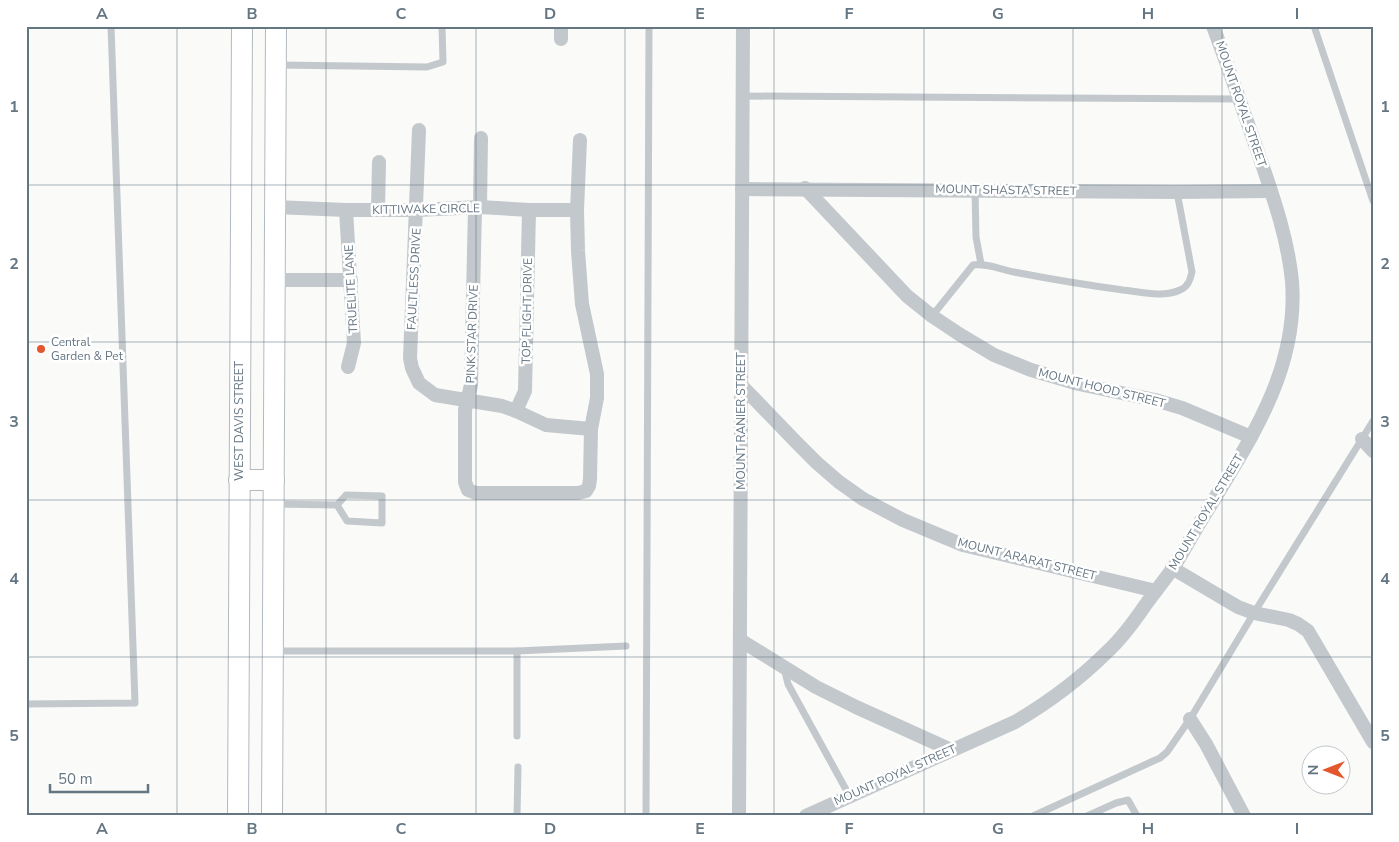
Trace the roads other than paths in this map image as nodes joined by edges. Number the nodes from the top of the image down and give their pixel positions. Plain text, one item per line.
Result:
1 (111, 26) edge
2 (242, 26) edge
3 (276, 26) edge
4 (442, 26) edge
5 (650, 26) edge
6 (743, 26) edge
7 (1213, 26) edge
8 (1314, 26) edge
9 (276, 65) junction
10 (742, 96) junction
11 (1240, 99) junction
12 (419, 130) dead end
13 (481, 138) dead end
14 (580, 140) dead end
15 (379, 162) dead end
16 (805, 188) junction
17 (742, 189) junction
18 (975, 190) junction
19 (1271, 191) junction
20 (1177, 192) junction
21 (1373, 201) edge
22 (275, 207) junction
23 (241, 208) junction
24 (478, 208) junction
25 (346, 210) junction
26 (378, 210) junction
27 (417, 210) junction
28 (529, 210) junction
29 (577, 210) junction
30 (981, 264) junction
31 (274, 280) junction
32 (350, 280) junction
33 (932, 316) junction
34 (348, 367) dead end
35 (742, 385) junction
36 (467, 400) junction
37 (516, 411) junction
38 (1373, 421) edge
39 (591, 429) junction
40 (1251, 437) junction
41 (1362, 439) junction
42 (1373, 451) edge
43 (239, 480) junction
44 (274, 480) junction
45 (274, 504) junction
46 (337, 505) junction
47 (1172, 568) junction
48 (1156, 591) junction
49 (1254, 613) junction
50 (740, 640) junction
51 (626, 646) dead end
52 (517, 650) junction
53 (272, 651) junction
54 (784, 668) junction
55 (26, 704) edge
56 (1190, 719) junction
57 (517, 736) dead end
58 (1373, 742) edge
59 (951, 750) junction
60 (518, 767) dead end
61 (850, 796) junction
62 (238, 816) edge
63 (272, 816) edge
64 (517, 816) edge
65 (646, 816) edge
66 (739, 816) edge
67 (806, 816) edge
68 (1033, 816) edge
69 (1087, 816) edge
70 (1137, 816) edge
71 (1244, 816) edge

1 - 55 lane
2 - 23 main road, WEST DAVIS STREET
3 - 9 main road
4 - 9 lane
5 - 65 lane
6 - 10 street, MOUNT RANIER STREET
7 - 11 street, MOUNT ROYAL STREET
8 - 21 lane
9 - 22 main road
10 - 11 lane
10 - 17 street, MOUNT RANIER STREET
11 - 19 street, MOUNT ROYAL STREET
12 - 27 street, FAULTLESS DRIVE
13 - 24 street, PINK STAR DRIVE
14 - 29 street
15 - 26 street
16 - 17 street, MOUNT SHASTA STREET
16 - 18 street, MOUNT SHASTA STREET
16 - 33 street, MOUNT HOOD STREET
17 - 35 street, MOUNT RANIER STREET
18 - 20 street, MOUNT SHASTA STREET
18 - 30 lane
19 - 20 street, MOUNT SHASTA STREET
19 - 40 street, MOUNT ROYAL STREET
20 - 30 lane
22 - 23 main road
22 - 25 street, KITTIWAKE CIRCLE
22 - 31 main road
23 - 43 main road, WEST DAVIS STREET
24 - 27 street, KITTIWAKE CIRCLE
24 - 28 street, KITTIWAKE CIRCLE
24 - 36 street, PINK STAR DRIVE
25 - 26 street, KITTIWAKE CIRCLE
25 - 32 street, TRUELITE LANE
26 - 27 street, KITTIWAKE CIRCLE
27 - 36 street, FAULTLESS DRIVE
28 - 29 street, KITTIWAKE CIRCLE
28 - 37 street, TOP FLIGHT DRIVE
29 - 39 street
30 - 33 lane
31 - 32 street
31 - 44 main road
32 - 34 street, TRUELITE LANE
33 - 40 street, MOUNT HOOD STREET
35 - 48 street, MOUNT ARARAT STREET
35 - 50 street, MOUNT RANIER STREET
36 - 37 street
36 - 39 street, PINK STAR DRIVE
37 - 39 street
38 - 41 lane
40 - 47 street, MOUNT ROYAL STREET
41 - 42 street
41 - 49 lane
43 - 44 main road
43 - 62 main road, WEST DAVIS STREET
44 - 45 main road
45 - 46 lane
45 - 53 main road
46 - 46 lane
47 - 48 street, MOUNT ROYAL STREET
47 - 49 street
48 - 59 street, MOUNT ROYAL STREET
49 - 56 lane
49 - 58 street
50 - 54 street
50 - 66 street, MOUNT RANIER STREET
51 - 52 lane
52 - 53 lane
52 - 57 lane
53 - 63 main road
54 - 59 street
54 - 61 lane
56 - 68 lane
56 - 71 street
59 - 61 street, MOUNT ROYAL STREET
60 - 64 lane
61 - 67 street, MOUNT ROYAL STREET
69 - 70 lane

